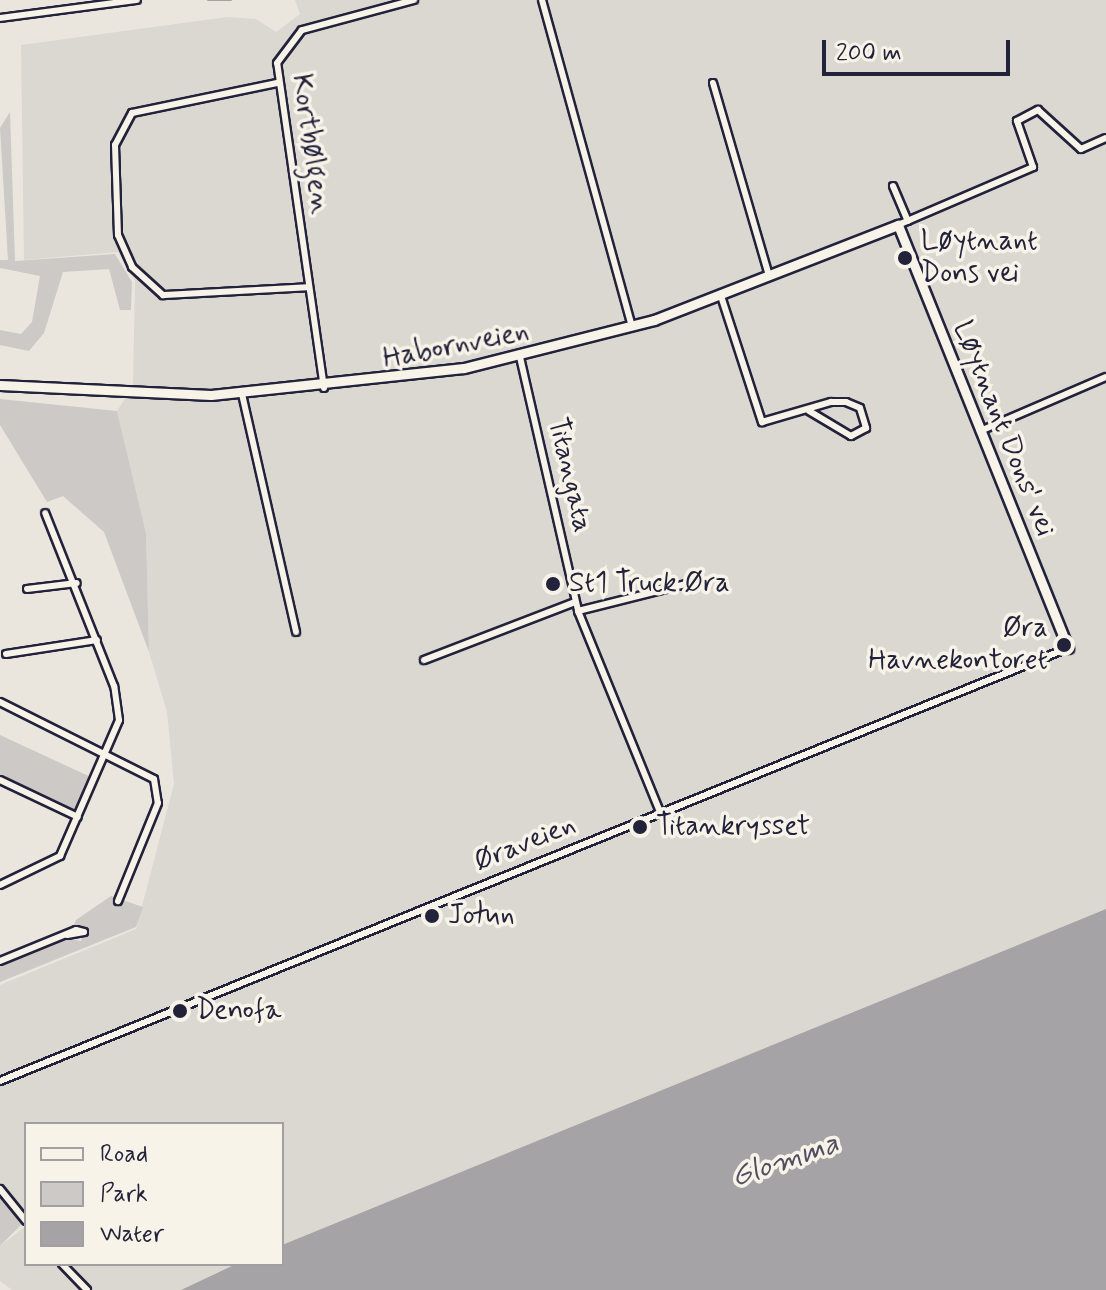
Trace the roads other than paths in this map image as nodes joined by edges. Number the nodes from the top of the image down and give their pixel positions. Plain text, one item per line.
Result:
1 (137, 0) edge
2 (414, 0) edge
3 (542, 0) edge
4 (0, 18) edge
5 (277, 83) junction
6 (713, 83) dead end
7 (1106, 138) edge
8 (893, 186) dead end
9 (908, 221) junction
10 (898, 225) junction
11 (769, 276) junction
12 (309, 287) junction
13 (721, 296) junction
14 (632, 327) junction
15 (520, 357) junction
16 (1106, 377) edge
17 (0, 385) edge
18 (324, 388) junction
19 (242, 394) junction
20 (809, 411) junction
21 (980, 431) junction
22 (45, 513) dead end
23 (697, 581) dead end
24 (77, 583) junction
25 (27, 589) dead end
26 (575, 602) junction
27 (578, 611) junction
28 (296, 632) dead end
29 (97, 640) junction
30 (1068, 648) joint
31 (6, 654) dead end
32 (424, 660) dead end
33 (0, 702) edge
34 (109, 754) junction
35 (0, 780) edge
36 (660, 812) junction
37 (78, 817) junction
38 (0, 885) edge
39 (118, 901) dead end
40 (67, 935) dead end
41 (0, 961) edge
42 (0, 1081) edge
43 (0, 1189) edge
44 (24, 1219) edge
45 (64, 1266) edge
46 (87, 1290) edge

1 - 4 street
2 - 5 street, Kortbølgen
3 - 14 street
5 - 12 street, Kortbølgen
5 - 12 street
6 - 11 street
7 - 9 street
8 - 9 street
9 - 10 street
10 - 11 highway, Habornveien
10 - 21 highway, Løytnant Dons' vei
11 - 13 highway, Habornveien
12 - 18 street, Kortbølgen
13 - 14 highway, Habornveien
13 - 20 street
14 - 15 highway, Habornveien
15 - 18 highway, Habornveien
15 - 26 street, Titangata
16 - 21 street
17 - 19 highway, Habornveien
18 - 19 highway, Habornveien
19 - 28 street
20 - 20 street
21 - 30 highway, Løytnant Dons' vei
22 - 24 street
23 - 27 street
24 - 25 street
24 - 29 street
26 - 27 street, Titangata
26 - 32 street
27 - 36 street, Titangata
29 - 31 street
29 - 34 street
30 - 36 street, Øraveien
33 - 34 street
34 - 37 street
34 - 39 street
35 - 37 street
36 - 42 street, Øraveien
37 - 38 street
40 - 41 street
43 - 44 street
45 - 46 street

